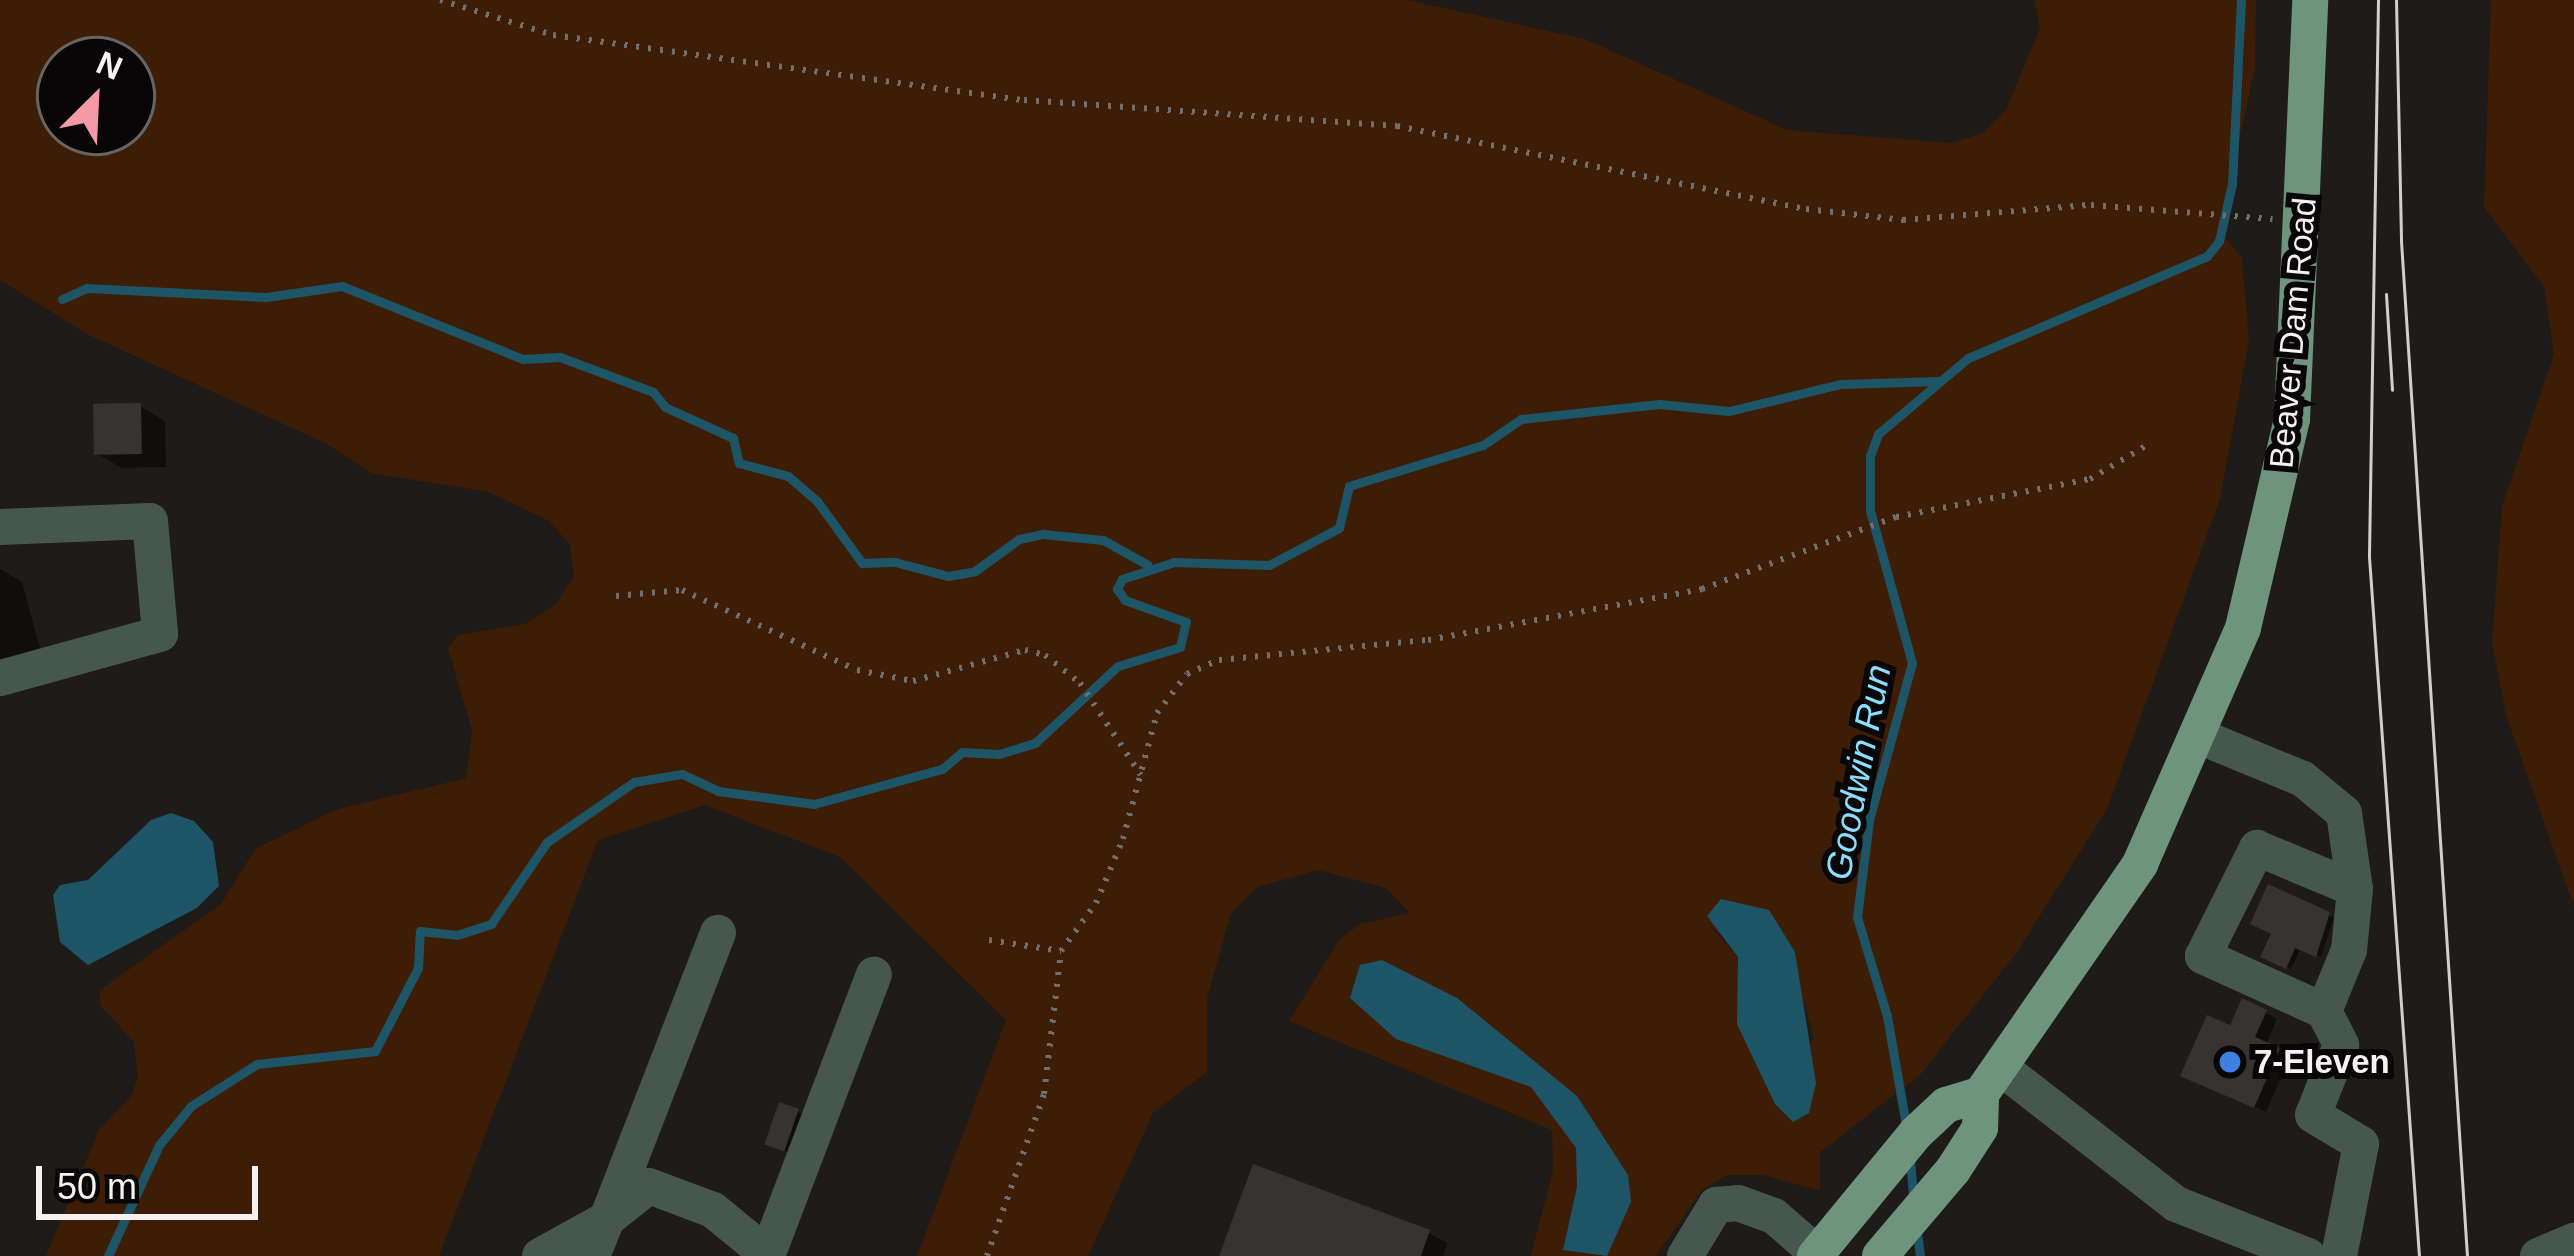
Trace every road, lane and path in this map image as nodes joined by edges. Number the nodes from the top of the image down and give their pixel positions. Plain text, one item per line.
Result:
1 (440, 0) edge
2 (2310, 0) edge
3 (2258, 219) dead end
4 (2146, 446) dead end
5 (0, 527) edge
6 (616, 596) dead end
7 (0, 678) edge
8 (2201, 736) junction
9 (1141, 775) junction
10 (2355, 889) junction
11 (718, 932) dead end
12 (989, 940) dead end
13 (1060, 951) junction
14 (874, 975) dead end
15 (2324, 1011) junction
16 (1976, 1089) junction
17 (607, 1220) junction
18 (2574, 1241) edge
19 (767, 1255) edge
20 (1817, 1255) edge
21 (540, 1256) edge
22 (592, 1256) edge
23 (987, 1256) edge
24 (1685, 1256) edge
25 (1880, 1256) edge
26 (2308, 1256) edge
27 (2339, 1256) edge
28 (2538, 1256) edge

1 - 3 path
2 - 8 main road, Beaver Dam Road
4 - 9 path
5 - 7 street
6 - 9 path
8 - 10 street
8 - 16 main road, Beaver Dam Road
9 - 13 path
10 - 15 street
10 - 15 street
11 - 17 street
12 - 13 path
13 - 23 path
14 - 19 street
15 - 27 street
16 - 20 main road, Beaver Dam Road
16 - 25 main road, Beaver Dam Road
16 - 26 street
17 - 19 street
17 - 21 street
17 - 22 street
18 - 28 street
20 - 24 street

